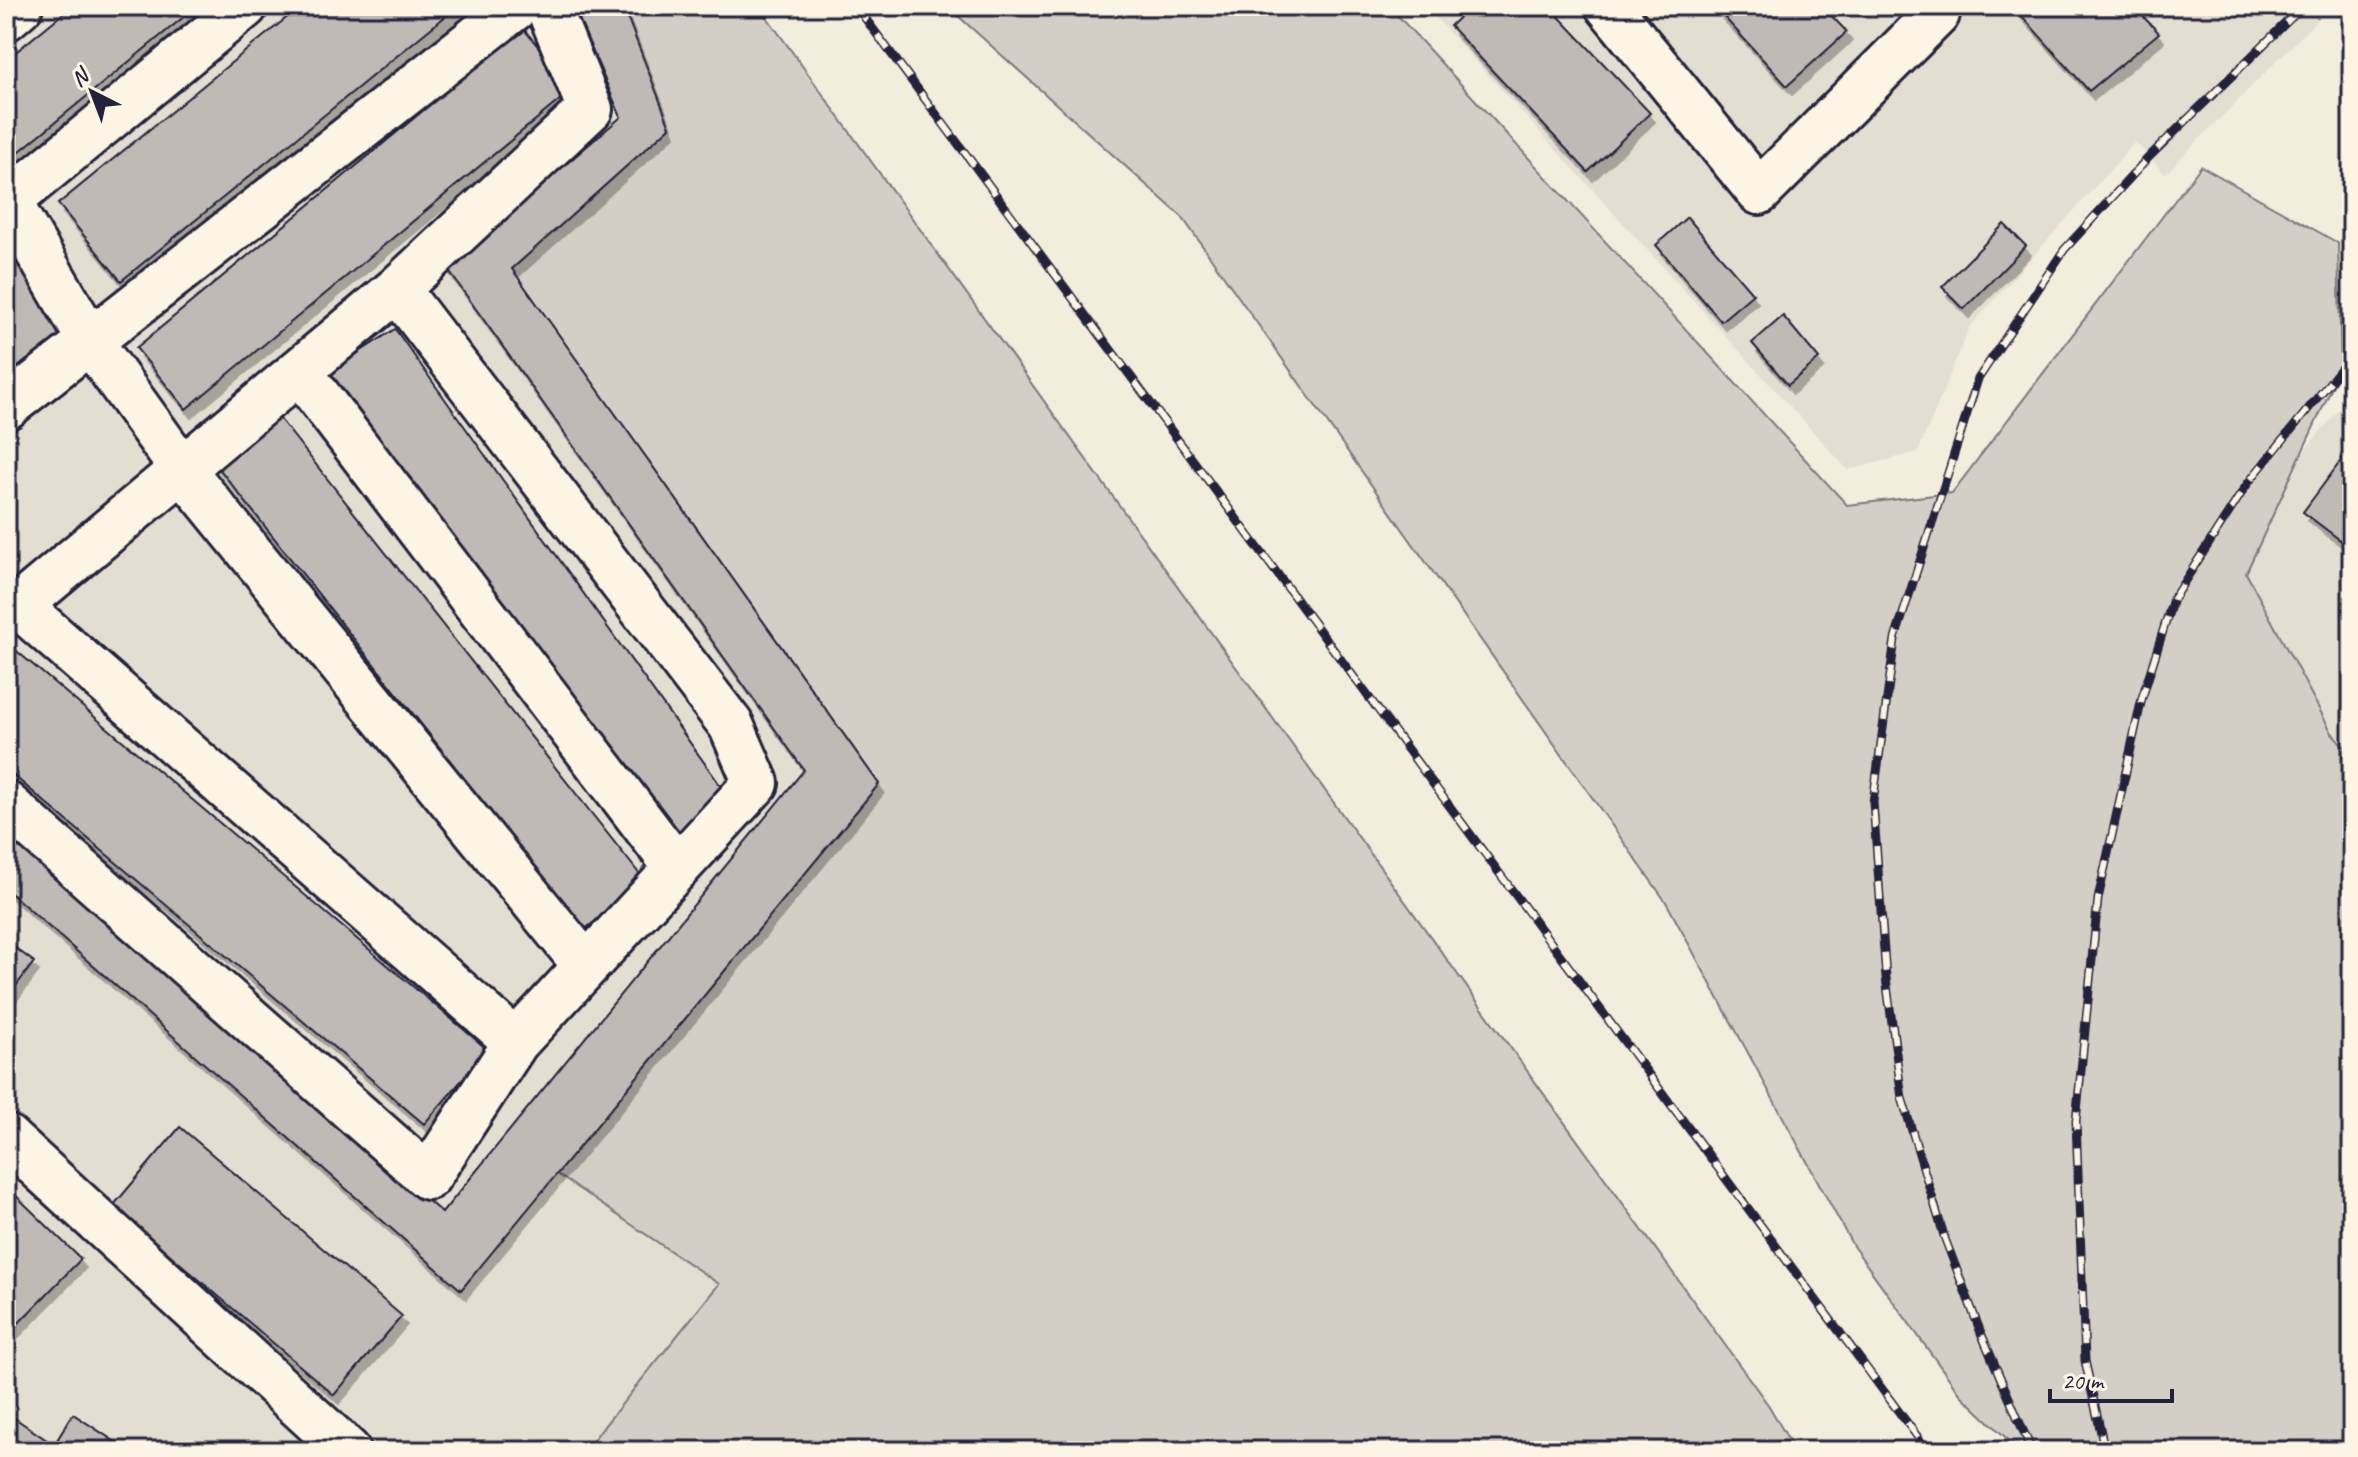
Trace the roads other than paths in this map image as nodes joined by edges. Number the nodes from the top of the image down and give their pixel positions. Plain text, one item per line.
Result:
1 (20, 6) edge
2 (245, 6) edge
3 (517, 6) edge
4 (548, 6) edge
5 (1608, 6) edge
6 (1930, 6) edge
7 (6, 18) edge
8 (7, 199) edge
9 (397, 289) junction
10 (90, 341) junction
11 (299, 371) junction
12 (6, 407) edge
13 (182, 469) junction
14 (13, 600) edge
15 (6, 804) edge
16 (677, 868) junction
17 (586, 966) junction
18 (516, 1042) junction
19 (6, 1137) edge
20 (348, 1451) edge

1 - 7 lane
2 - 8 lane
3 - 10 lane
4 - 9 lane
5 - 6 lane
8 - 10 lane
9 - 11 lane
9 - 16 lane
10 - 12 lane
10 - 13 lane
11 - 13 lane
11 - 16 lane
13 - 14 lane
13 - 17 lane
14 - 18 lane
15 - 18 lane
16 - 17 lane
17 - 18 lane
19 - 20 lane

